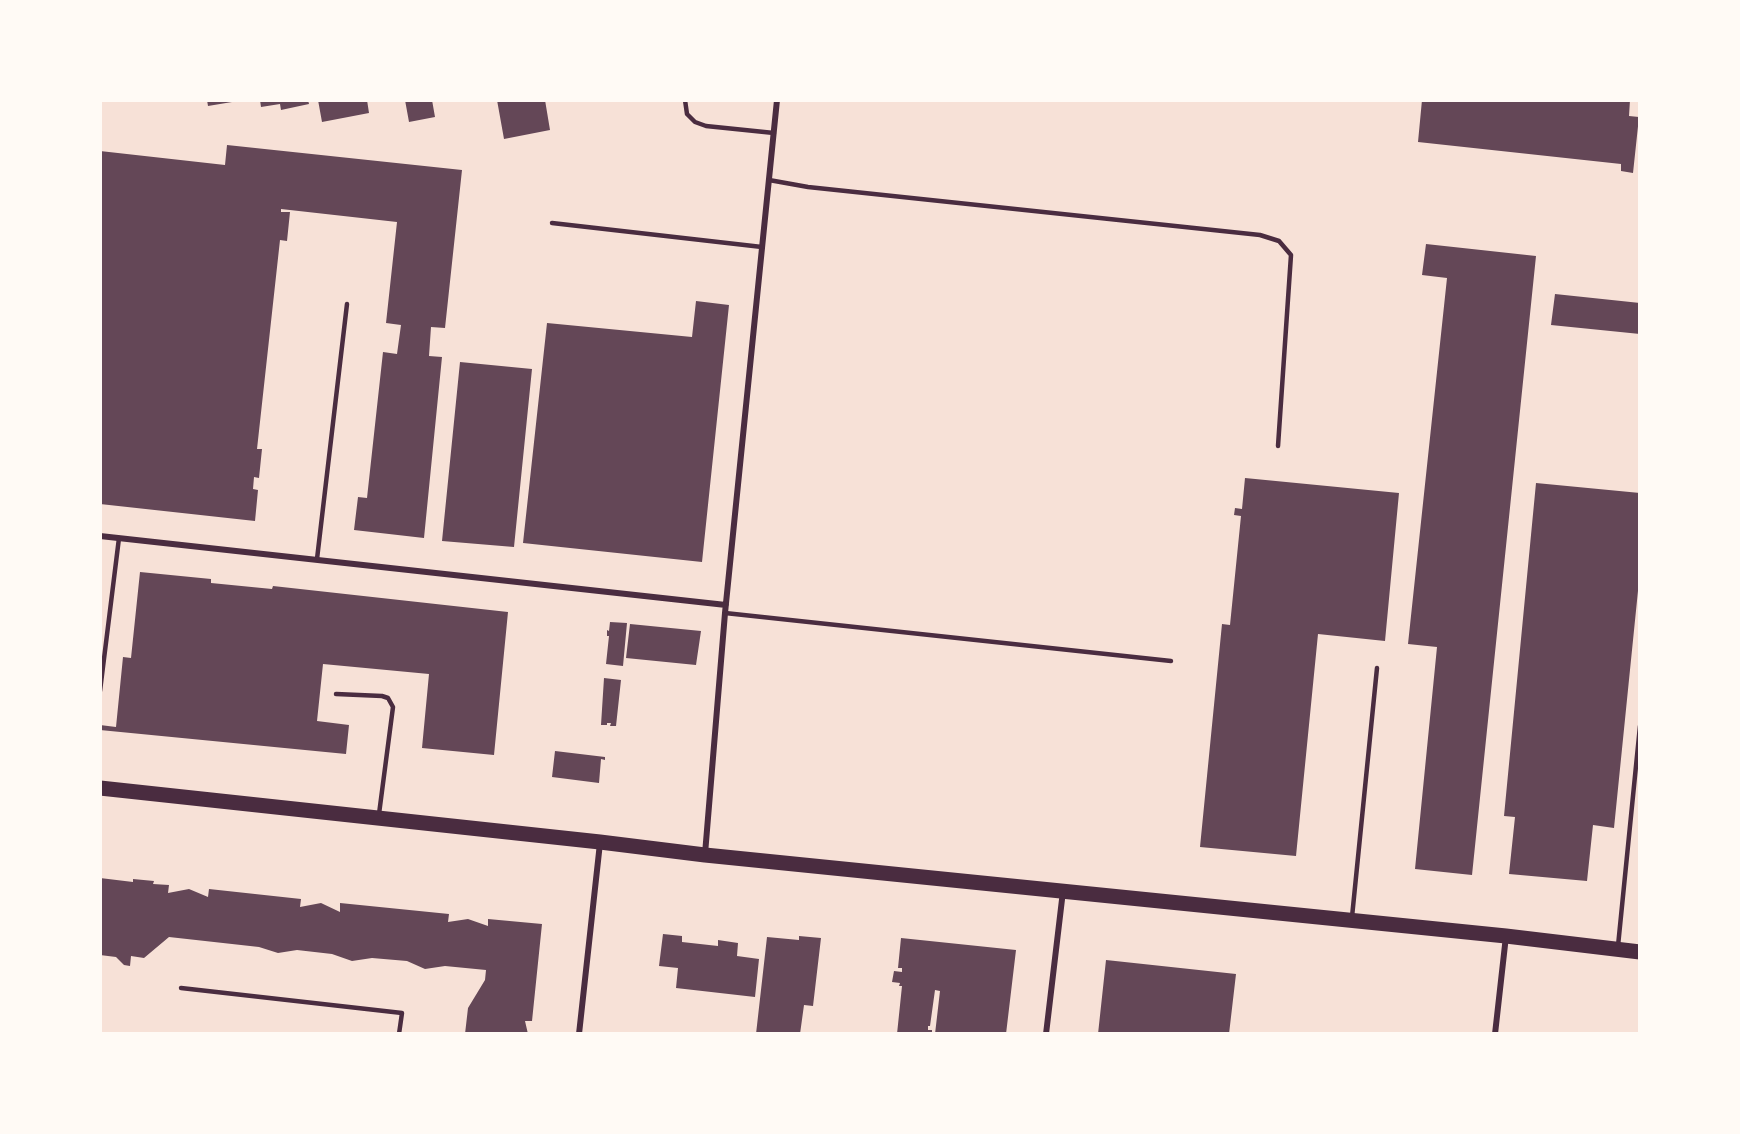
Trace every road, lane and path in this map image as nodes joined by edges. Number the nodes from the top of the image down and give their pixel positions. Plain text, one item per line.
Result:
1 (685, 100) edge
2 (777, 100) edge
3 (774, 133) junction
4 (769, 180) junction
5 (552, 223) dead end
6 (762, 247) junction
7 (347, 304) dead end
8 (1278, 446) dead end
9 (100, 536) edge
10 (119, 538) junction
11 (316, 559) junction
12 (726, 605) junction
13 (725, 613) junction
14 (1171, 661) dead end
15 (1377, 668) dead end
16 (100, 691) edge
17 (336, 694) dead end
18 (1640, 726) edge
19 (100, 788) edge
20 (378, 818) junction
21 (600, 842) junction
22 (705, 855) junction
23 (1063, 891) junction
24 (1352, 920) junction
25 (1506, 936) junction
26 (1618, 949) junction
27 (1640, 952) edge
28 (181, 988) dead end
29 (399, 1034) edge
30 (579, 1034) edge
31 (1046, 1034) edge
32 (1495, 1034) edge

1 - 3 lane
2 - 3 street
3 - 4 street
4 - 6 street
4 - 8 lane
5 - 6 lane
6 - 12 street
7 - 11 lane
9 - 10 street
10 - 11 street
10 - 16 lane
11 - 12 street
12 - 13 street
13 - 14 lane
13 - 22 street
15 - 24 lane
17 - 20 lane
18 - 26 lane
19 - 20 main road
20 - 21 main road
21 - 22 main road
21 - 30 street
22 - 23 main road
23 - 24 main road
23 - 31 street
24 - 25 main road
25 - 26 main road
25 - 32 street
26 - 27 main road
28 - 29 lane

